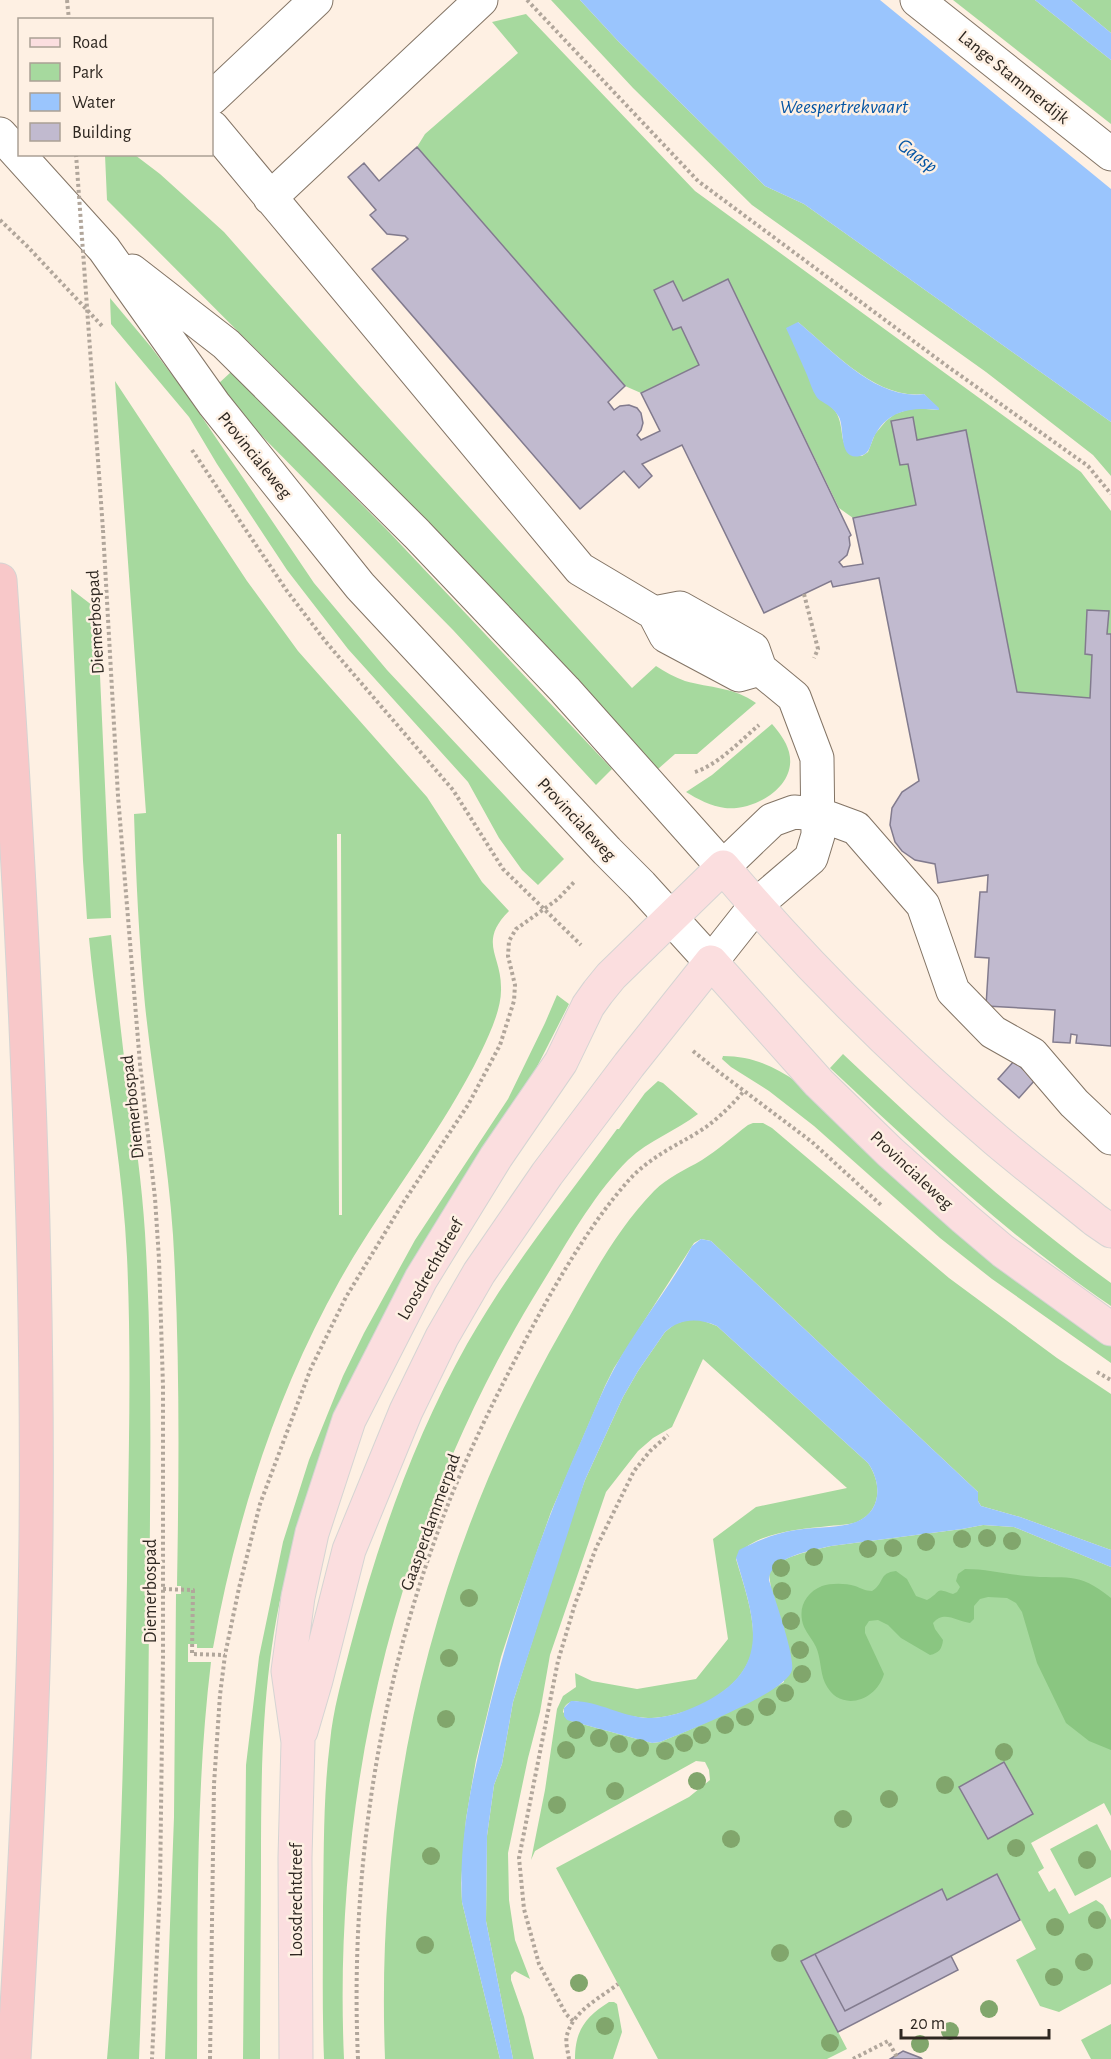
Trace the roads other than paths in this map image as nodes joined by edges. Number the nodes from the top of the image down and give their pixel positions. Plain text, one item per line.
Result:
1 (316, 0) edge
2 (481, 0) edge
3 (917, 0) edge
4 (213, 97) edge
5 (213, 128) edge
6 (0, 134) edge
7 (18, 154) edge
8 (1111, 154) edge
9 (20, 156) edge
10 (270, 198) junction
11 (104, 249) junction
12 (0, 580) edge
13 (818, 814) junction
14 (723, 867) junction
15 (756, 905) junction
16 (671, 919) junction
17 (711, 962) junction
18 (1111, 1138) edge
19 (1111, 1231) edge
20 (1111, 1329) edge
21 (298, 1742) junction
22 (14, 2059) edge
23 (296, 2059) edge

1 - 4 street
2 - 10 street
3 - 8 street, Lange Stammerdijk
5 - 10 street
6 - 7 street, Provincialeweg
9 - 11 street, Provincialeweg
10 - 13 street, Loosdrechtdreef
11 - 14 street, Provincialeweg
11 - 16 street, Provincialeweg
12 - 22 highway
13 - 14 street
13 - 15 street, Loosdrechtdreef
13 - 18 street
14 - 15 main road, Provincialeweg
14 - 16 main road, Loosdrechtdreef
15 - 17 street, Loosdrechtdreef
15 - 19 main road, Provincialeweg
16 - 17 street, Provincialeweg
16 - 21 main road, Loosdrechtdreef
17 - 20 main road, Provincialeweg
17 - 21 main road, Loosdrechtdreef
21 - 23 main road, Loosdrechtdreef

